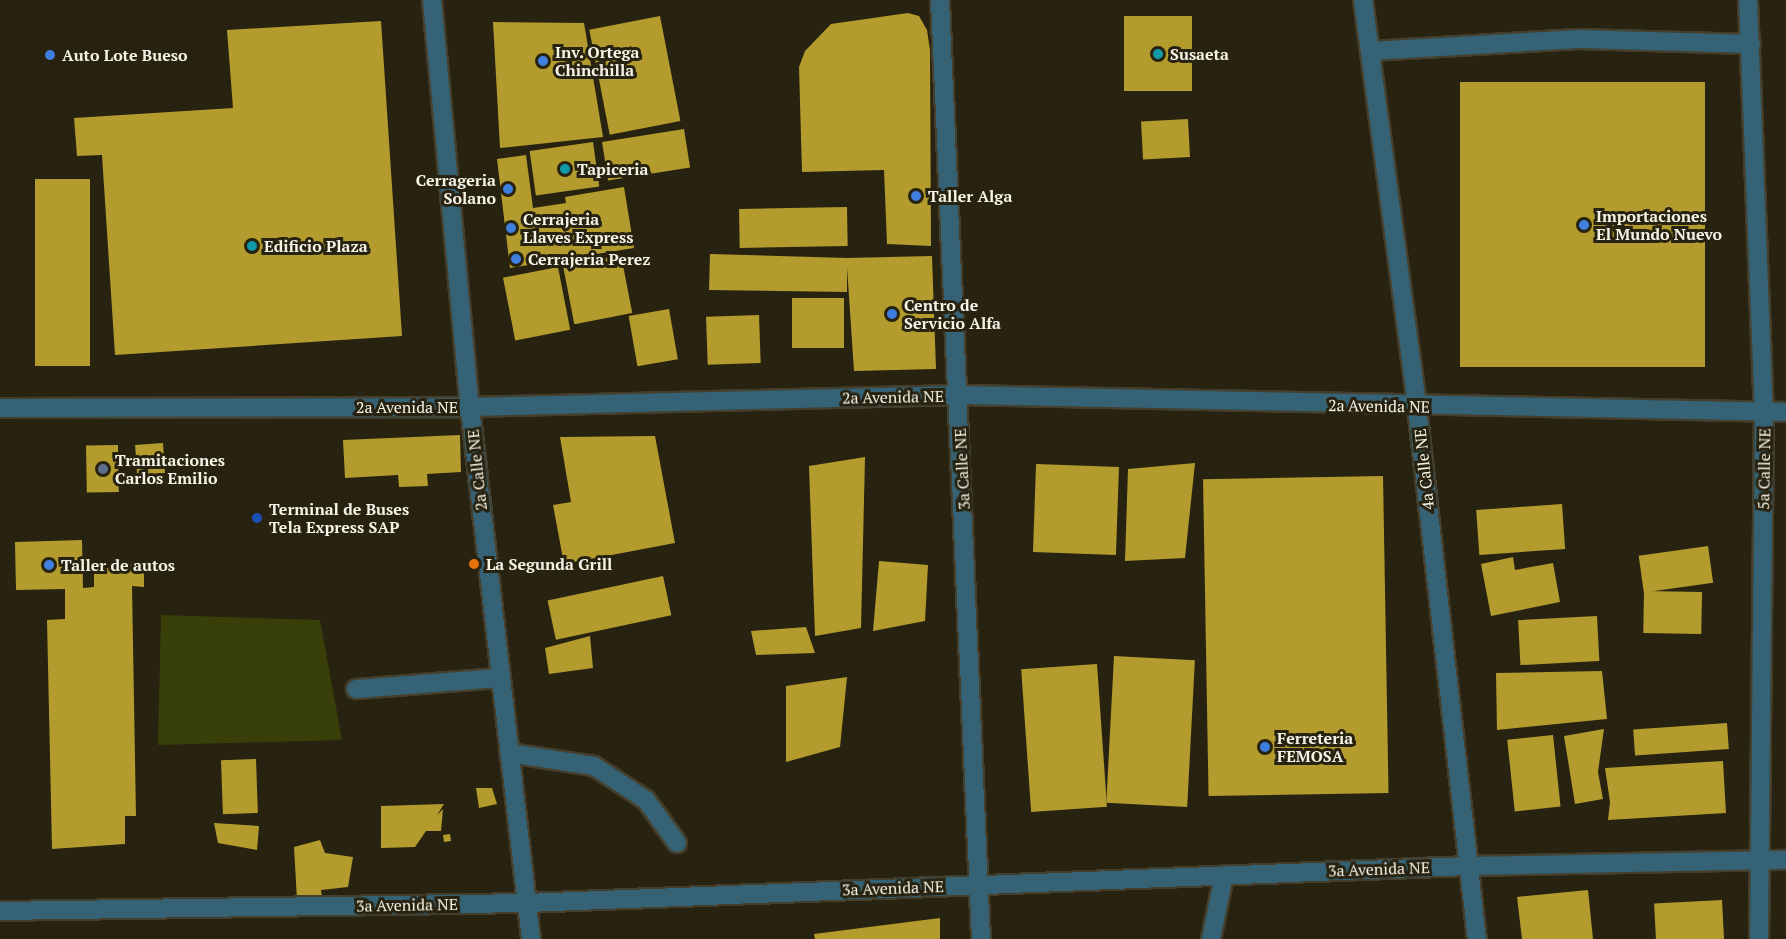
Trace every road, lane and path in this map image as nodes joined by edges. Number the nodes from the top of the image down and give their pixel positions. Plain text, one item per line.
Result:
1 (432, 0) edge
2 (940, 0) edge
3 (1363, 0) edge
4 (1748, 0) edge
5 (1751, 44) junction
6 (1371, 51) junction
7 (959, 395) junction
8 (470, 407) junction
9 (1417, 407) junction
10 (0, 408) edge
11 (1764, 412) junction
12 (1786, 412) edge
13 (500, 678) junction
14 (356, 688) dead end
15 (509, 753) junction
16 (677, 843) dead end
17 (1786, 860) edge
18 (1760, 861) junction
19 (1468, 866) junction
20 (1224, 875) junction
21 (982, 884) junction
22 (526, 903) junction
23 (0, 910) edge
24 (531, 939) edge
25 (981, 939) edge
26 (1212, 939) edge
27 (1477, 939) edge
28 (1759, 939) edge

1 - 8 street, 2a Calle NE
2 - 7 street, 3a Calle NE
3 - 6 street, 4a Calle NE
4 - 5 street, 5a Calle NE
5 - 6 street
5 - 11 street, 5a Calle NE
6 - 9 street, 4a Calle NE
7 - 8 street, 2a Avenida NE
7 - 9 street, 2a Avenida NE
7 - 21 street, 3a Calle NE
8 - 10 street, 2a Avenida NE
8 - 13 street, 2a Calle NE
9 - 11 street, 2a Avenida NE
9 - 19 street, 4a Calle NE
11 - 12 street, 2a Avenida NE
11 - 18 street, 5a Calle NE
13 - 14 street
13 - 15 street, 2a Calle NE
15 - 16 street
15 - 22 street, 2a Calle NE
17 - 18 street, 3a Avenida NE
18 - 19 street, 3a Avenida NE
18 - 28 street, 5a Calle NE
19 - 20 street, 3a Avenida NE
19 - 27 street, 4a Calle NE
20 - 21 street, 3a Avenida NE
20 - 26 street
21 - 22 street, 3a Avenida NE
21 - 25 street, 3a Calle NE
22 - 23 street, 3a Avenida NE
22 - 24 street, 2a Calle NE

